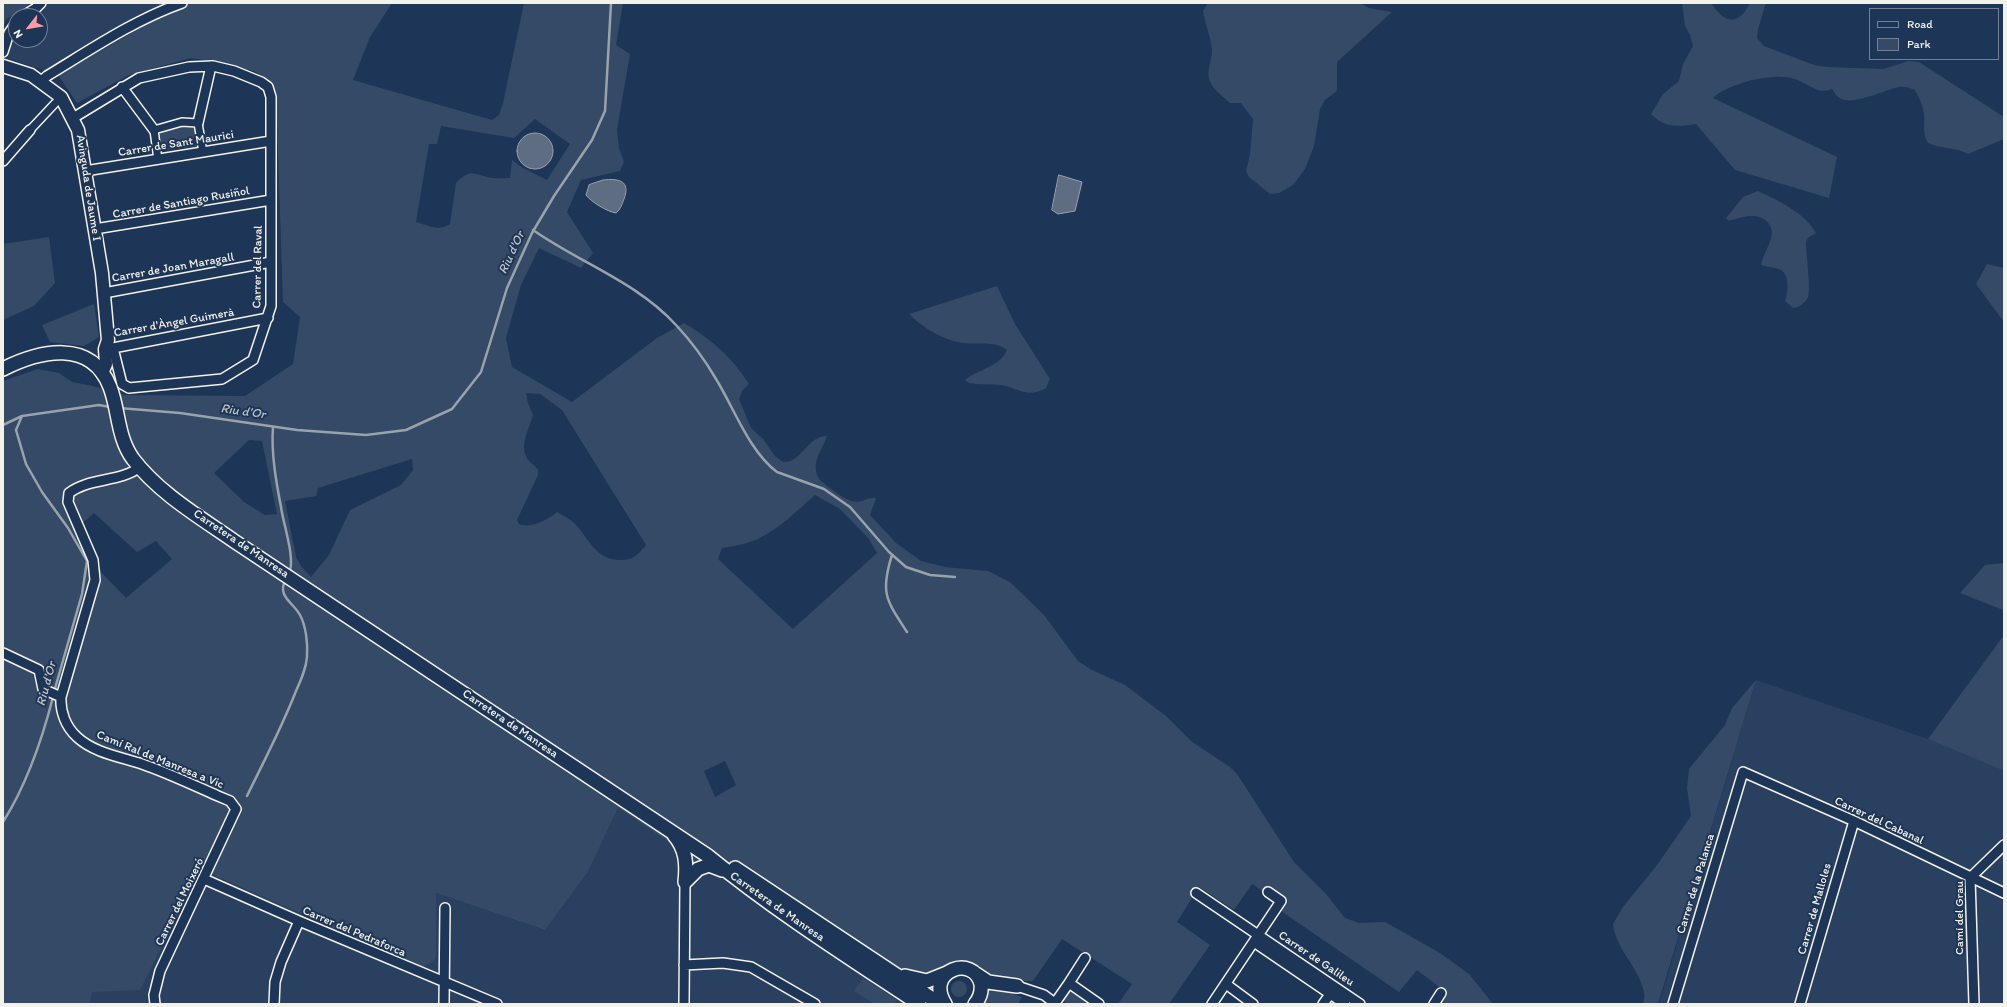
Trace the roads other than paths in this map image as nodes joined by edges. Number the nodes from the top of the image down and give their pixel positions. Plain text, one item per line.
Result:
1 (182, 3) edge
2 (160, 7) edge
3 (8, 36) edge
4 (3, 52) edge
5 (3, 66) edge
6 (211, 66) junction
7 (40, 82) junction
8 (122, 87) junction
9 (60, 97) junction
10 (72, 118) junction
11 (198, 123) junction
12 (30, 130) joint
13 (154, 130) junction
14 (271, 141) junction
15 (203, 152) junction
16 (158, 160) junction
17 (3, 161) edge
18 (85, 171) junction
19 (271, 200) junction
20 (95, 229) junction
21 (271, 262) junction
22 (104, 293) junction
23 (268, 318) junction
24 (109, 347) junction
25 (90, 362) junction
26 (3, 369) edge
27 (102, 373) junction
28 (140, 467) junction
29 (3, 653) edge
30 (60, 696) junction
31 (1743, 772) joint
32 (235, 809) joint
33 (1854, 821) junction
34 (672, 832) junction
35 (2004, 845) edge
36 (708, 856) junction
37 (727, 872) junction
38 (1970, 878) junction
39 (204, 879) junction
40 (685, 882) junction
41 (1268, 892) dead end
42 (1196, 893) dead end
43 (2004, 894) edge
44 (445, 908) dead end
45 (299, 921) junction
46 (1256, 938) junction
47 (1086, 958) dead end
48 (684, 965) junction
49 (866, 969) junction
50 (891, 970) junction
51 (947, 973) junction
52 (974, 973) junction
53 (444, 983) junction
54 (1069, 983) junction
55 (1226, 984) junction
56 (1017, 986) junction
57 (1332, 990) junction
58 (1442, 993) dead end
59 (977, 1000) edge
60 (155, 1004) edge
61 (274, 1004) edge
62 (444, 1004) edge
63 (497, 1004) edge
64 (684, 1004) edge
65 (815, 1004) edge
66 (919, 1004) edge
67 (930, 1004) edge
68 (940, 1004) edge
69 (945, 1004) edge
70 (1056, 1004) edge
71 (1099, 1004) edge
72 (1212, 1004) edge
73 (1253, 1004) edge
74 (1323, 1004) edge
75 (1345, 1004) edge
76 (1360, 1004) edge
77 (1434, 1004) edge
78 (1673, 1004) edge
79 (1800, 1004) edge
80 (1974, 1004) edge

1 - 2 street
2 - 7 street
3 - 4 street
5 - 7 street, Avinguda de Jaume I
6 - 8 street
6 - 11 street
6 - 14 street, Carrer del Raval
7 - 9 street, Avinguda de Jaume I
8 - 10 street
8 - 13 street
9 - 10 street, Avinguda de Jaume I
9 - 12 street
10 - 18 street, Avinguda de Jaume I
11 - 13 street
11 - 15 street
12 - 17 street
13 - 16 street
14 - 15 street, Carrer de Sant Maurici
14 - 19 street, Carrer del Raval
15 - 16 street, Carrer de Sant Maurici
16 - 18 street, Carrer de Sant Maurici
18 - 20 street, Avinguda de Jaume I
19 - 20 street, Carrer de Santiago Rusiñol
19 - 21 street, Carrer del Raval
20 - 22 street, Avinguda de Jaume I
21 - 22 street, Carrer de Joan Maragall
21 - 23 street, Carrer del Raval
22 - 24 street, Avinguda de Jaume I
23 - 24 street, Carrer d'Àngel Guimerà
23 - 24 street, Carrer del Raval
24 - 25 street
24 - 27 street
25 - 26 main road
25 - 27 main road
27 - 28 main road, Carretera de Manresa
28 - 30 street
28 - 34 main road, Carretera de Manresa
29 - 30 street
30 - 32 street, Camí Ral de Manresa a Vic
31 - 33 street, Carrer del Cabanal
31 - 78 street, Carrer de la Palanca
32 - 39 street, Carrer del Moixeró
33 - 38 street, Carrer del Cabanal
33 - 79 street, Carrer de Malloles
34 - 36 main road, Carretera de Manresa
34 - 40 main road
35 - 38 street, Camí del Grau
36 - 37 main road, Carretera de Manresa
36 - 50 main road
37 - 40 main road
37 - 49 main road, Carretera de Manresa
38 - 43 street, Carrer del Cabanal
38 - 80 street, Camí del Grau
39 - 45 street, Carrer del Pedraforca
39 - 60 street, Carrer del Moixeró
40 - 48 street
41 - 46 street
42 - 46 street
44 - 53 street
45 - 53 street, Carrer del Pedraforca
45 - 61 street
46 - 55 street
46 - 57 street
47 - 54 street
48 - 64 street
48 - 65 street
49 - 66 main road, Carretera de Manresa
49 - 67 main road
50 - 51 main road
50 - 68 main road
51 - 52 main road
51 - 69 main road
52 - 56 main road
52 - 59 main road
53 - 62 street
53 - 63 street, Carrer del Pedraforca
54 - 70 street
54 - 71 street
55 - 72 street
55 - 73 street
56 - 59 main road
56 - 70 street
57 - 74 street
57 - 75 street
57 - 76 street, Carrer de Galileu
58 - 77 street

